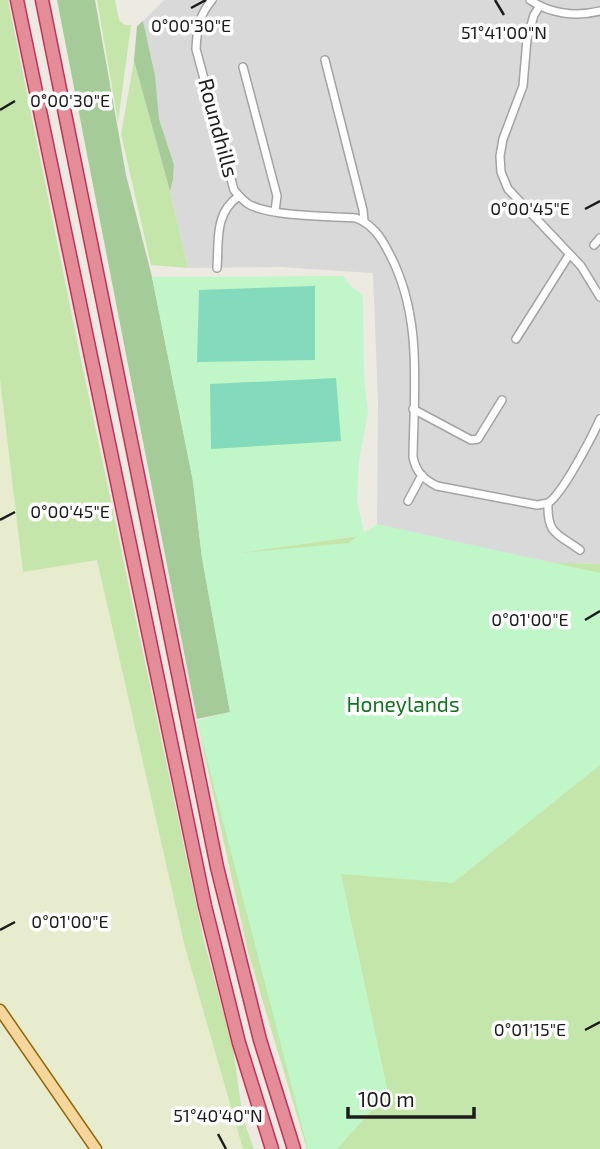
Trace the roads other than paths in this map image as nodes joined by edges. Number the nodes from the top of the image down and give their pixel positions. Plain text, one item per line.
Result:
1 (17, 0) edge
2 (42, 0) edge
3 (212, 0) edge
4 (530, 0) edge
5 (540, 6) junction
6 (600, 11) edge
7 (325, 60) dead end
8 (243, 67) dead end
9 (239, 196) junction
10 (275, 211) junction
11 (364, 221) junction
12 (600, 237) edge
13 (593, 245) dead end
14 (569, 255) junction
15 (217, 268) dead end
16 (600, 296) edge
17 (516, 339) dead end
18 (502, 400) dead end
19 (414, 409) junction
20 (600, 419) edge
21 (422, 475) junction
22 (408, 501) dead end
23 (548, 503) junction
24 (580, 550) dead end
25 (0, 1010) edge
26 (96, 1149) edge
27 (272, 1149) edge
28 (294, 1149) edge

1 - 27 highway
2 - 28 highway
3 - 9 street, Roundhills
4 - 5 street
5 - 6 street
5 - 14 street
7 - 11 street
8 - 10 street
9 - 10 street, Roundhills
9 - 15 street
10 - 11 street, Roundhills
11 - 19 street
12 - 13 street
14 - 16 street
14 - 17 street
18 - 19 street
19 - 21 street
20 - 23 street
21 - 22 street
21 - 23 street
23 - 24 street
25 - 26 main road

